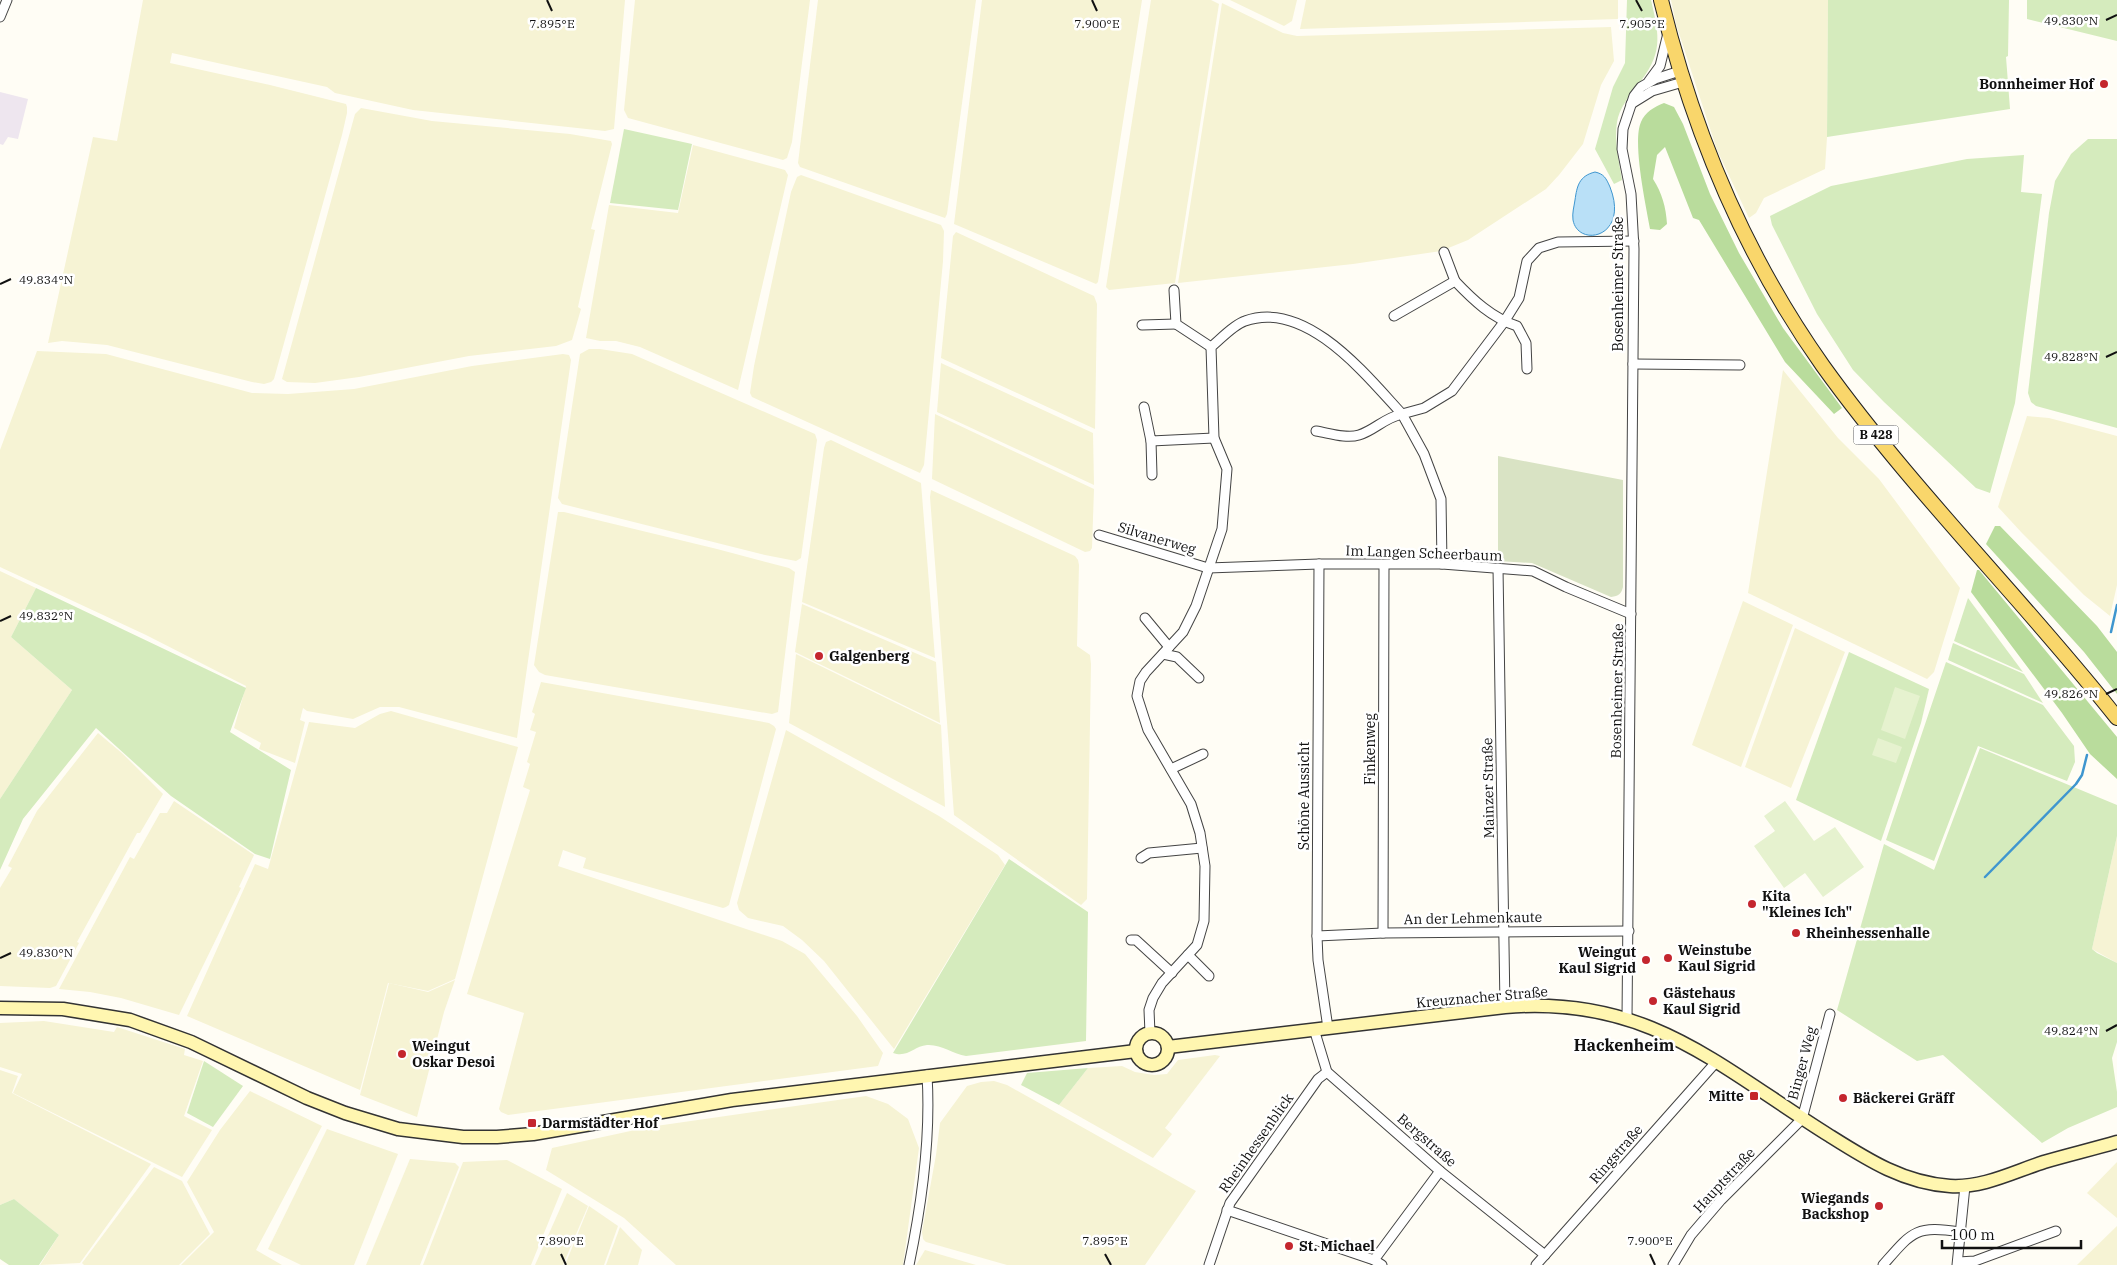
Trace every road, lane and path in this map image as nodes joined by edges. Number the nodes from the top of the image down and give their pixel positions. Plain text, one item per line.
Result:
1 (7, 0) edge
2 (1661, 0) edge
3 (0, 17) edge
4 (1668, 30) junction
5 (1682, 76) junction
6 (1649, 81) junction
7 (1631, 104) junction
8 (1634, 241) junction
9 (1444, 252) dead end
10 (1455, 281) junction
11 (1174, 290) dead end
12 (1394, 316) dead end
13 (1504, 322) junction
14 (1176, 324) junction
15 (1142, 325) dead end
16 (1211, 347) junction
17 (1632, 364) junction
18 (1740, 365) dead end
19 (1527, 369) dead end
20 (1144, 406) dead end
21 (1402, 414) junction
22 (1316, 431) dead end
23 (1214, 438) junction
24 (1151, 441) junction
25 (1152, 475) dead end
26 (1099, 535) dead end
27 (1319, 564) junction
28 (1442, 564) junction
29 (1384, 565) junction
30 (1208, 568) junction
31 (1498, 568) junction
32 (1632, 614) junction
33 (1145, 618) dead end
34 (1166, 651) junction
35 (1199, 678) dead end
36 (2117, 718) edge
37 (1203, 754) dead end
38 (1171, 769) junction
39 (1202, 848) junction
40 (1141, 858) dead end
41 (1629, 931) junction
42 (1504, 932) junction
43 (1383, 933) junction
44 (1318, 936) junction
45 (1131, 940) dead end
46 (1188, 955) junction
47 (1172, 973) junction
48 (1209, 976) dead end
49 (1505, 1007) junction
50 (0, 1008) edge
51 (1830, 1014) dead end
52 (1627, 1018) junction
53 (1328, 1028) junction
54 (1314, 1029) junction
55 (1150, 1033) junction
56 (1168, 1046) junction
57 (1136, 1051) junction
58 (1717, 1061) junction
59 (1327, 1072) junction
60 (927, 1075) junction
61 (1802, 1118) junction
62 (2117, 1142) edge
63 (1440, 1171) junction
64 (1965, 1186) junction
65 (1227, 1210) junction
66 (2056, 1231) dead end
67 (1960, 1232) junction
68 (1545, 1255) junction
69 (1371, 1262) edge
70 (1957, 1264) edge
71 (909, 1265) edge
72 (1209, 1265) edge
73 (1536, 1265) edge
74 (1673, 1265) edge
75 (1883, 1265) edge

1 - 3 street
2 - 4 main road, B 428
4 - 5 main road, B 428
4 - 6 street, Bosenheimer Straße
5 - 6 street
5 - 7 street
5 - 36 main road, B 428
6 - 7 street, Bosenheimer Straße
7 - 8 street, Bosenheimer Straße
8 - 13 street
8 - 17 street, Bosenheimer Straße
9 - 10 street
10 - 12 street
10 - 13 street
11 - 14 street
13 - 19 street
13 - 21 street
14 - 15 street
14 - 16 street
16 - 21 street
16 - 23 street
17 - 18 street, Bosenheimer Straße
17 - 32 street, Bosenheimer Straße
20 - 24 street
21 - 22 street
21 - 28 street
23 - 24 street
23 - 30 street
24 - 25 street
26 - 30 street, Silvanerweg
27 - 29 street, Im Langen Scheerbaum
27 - 30 street, Im Langen Scheerbaum
27 - 44 street, Schöne Aussicht
28 - 29 street, Im Langen Scheerbaum
28 - 31 street, Im Langen Scheerbaum
29 - 43 street, Finkenweg
30 - 34 street
31 - 32 street, Im Langen Scheerbaum
31 - 42 street, Mainzer Straße
32 - 41 street, Bosenheimer Straße
33 - 34 street
34 - 35 street
34 - 38 street
37 - 38 street
38 - 39 street
39 - 40 street
39 - 46 street
41 - 42 street, An der Lehmenkaute
41 - 52 street, Bosenheimer Straße
42 - 43 street, An der Lehmenkaute
42 - 49 street, Mainzer Straße
43 - 44 street, An der Lehmenkaute
44 - 53 street, Schöne Aussicht
45 - 47 street
46 - 47 street
46 - 48 street
47 - 55 street
49 - 52 main road, Kreuznacher Straße
49 - 53 main road, Kreuznacher Straße
50 - 60 main road
51 - 61 street, Binger Weg
52 - 58 main road, Kreuznacher Straße
53 - 54 main road, Kreuznacher Straße
54 - 56 main road, Kreuznacher Straße
54 - 59 street
55 - 56 main road
55 - 57 main road
56 - 57 main road
57 - 60 main road
58 - 61 main road, Kreuznacher Straße
58 - 68 street, Ringstraße
59 - 63 street, Bergstraße
59 - 65 street, Rheinhessenblick
60 - 71 street
61 - 64 main road, Kreuznacher Straße
61 - 74 street, Hauptstraße
62 - 64 main road, Kreuznacher Straße
63 - 68 street, Bergstraße
63 - 69 street
64 - 67 street
65 - 69 street
65 - 72 street, Rheinhessenblick
66 - 70 street
67 - 70 street
67 - 75 street
68 - 73 street, Ringstraße

